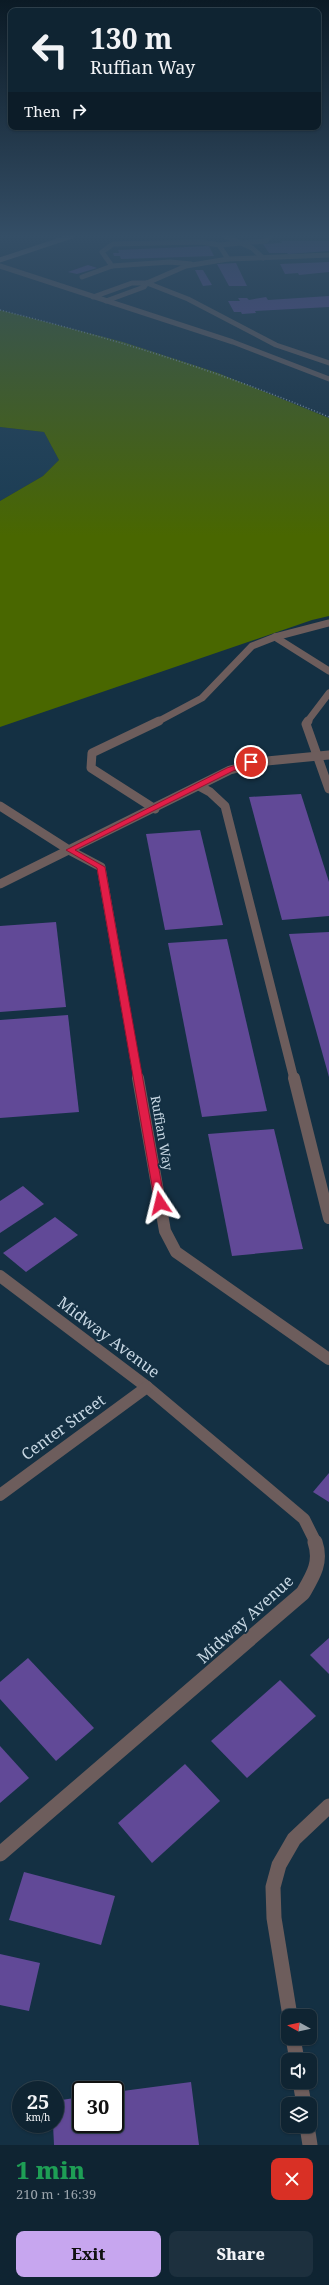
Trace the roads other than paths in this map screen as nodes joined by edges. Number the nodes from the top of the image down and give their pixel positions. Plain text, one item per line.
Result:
1 (215, 336) edge
2 (259, 336) edge
3 (329, 363) edge
4 (329, 379) edge
5 (329, 623) edge
6 (275, 637) junction
7 (329, 671) edge
8 (329, 693) edge
9 (329, 755) edge
10 (317, 756) junction
11 (199, 786) junction
12 (329, 789) edge
13 (0, 806) edge
14 (155, 809) junction
15 (70, 850) junction
16 (0, 884) edge
17 (329, 1218) edge
18 (0, 1276) edge
19 (329, 1359) edge
20 (147, 1387) junction
21 (0, 1495) edge
22 (329, 1806) edge
23 (0, 1854) edge
24 (289, 2009) edge
25 (308, 2133) edge
26 (310, 2145) edge

1 - 4 street
2 - 3 street
5 - 6 street
6 - 7 street
6 - 14 street
8 - 10 street
9 - 10 street
10 - 11 street
10 - 12 street
11 - 14 street
11 - 17 street
13 - 15 street
14 - 15 street
15 - 16 street
15 - 19 street, Ruffian Way
18 - 20 street, Midway Avenue
20 - 21 street, Center Street
20 - 23 street, Midway Avenue
22 - 24 street
25 - 26 street

